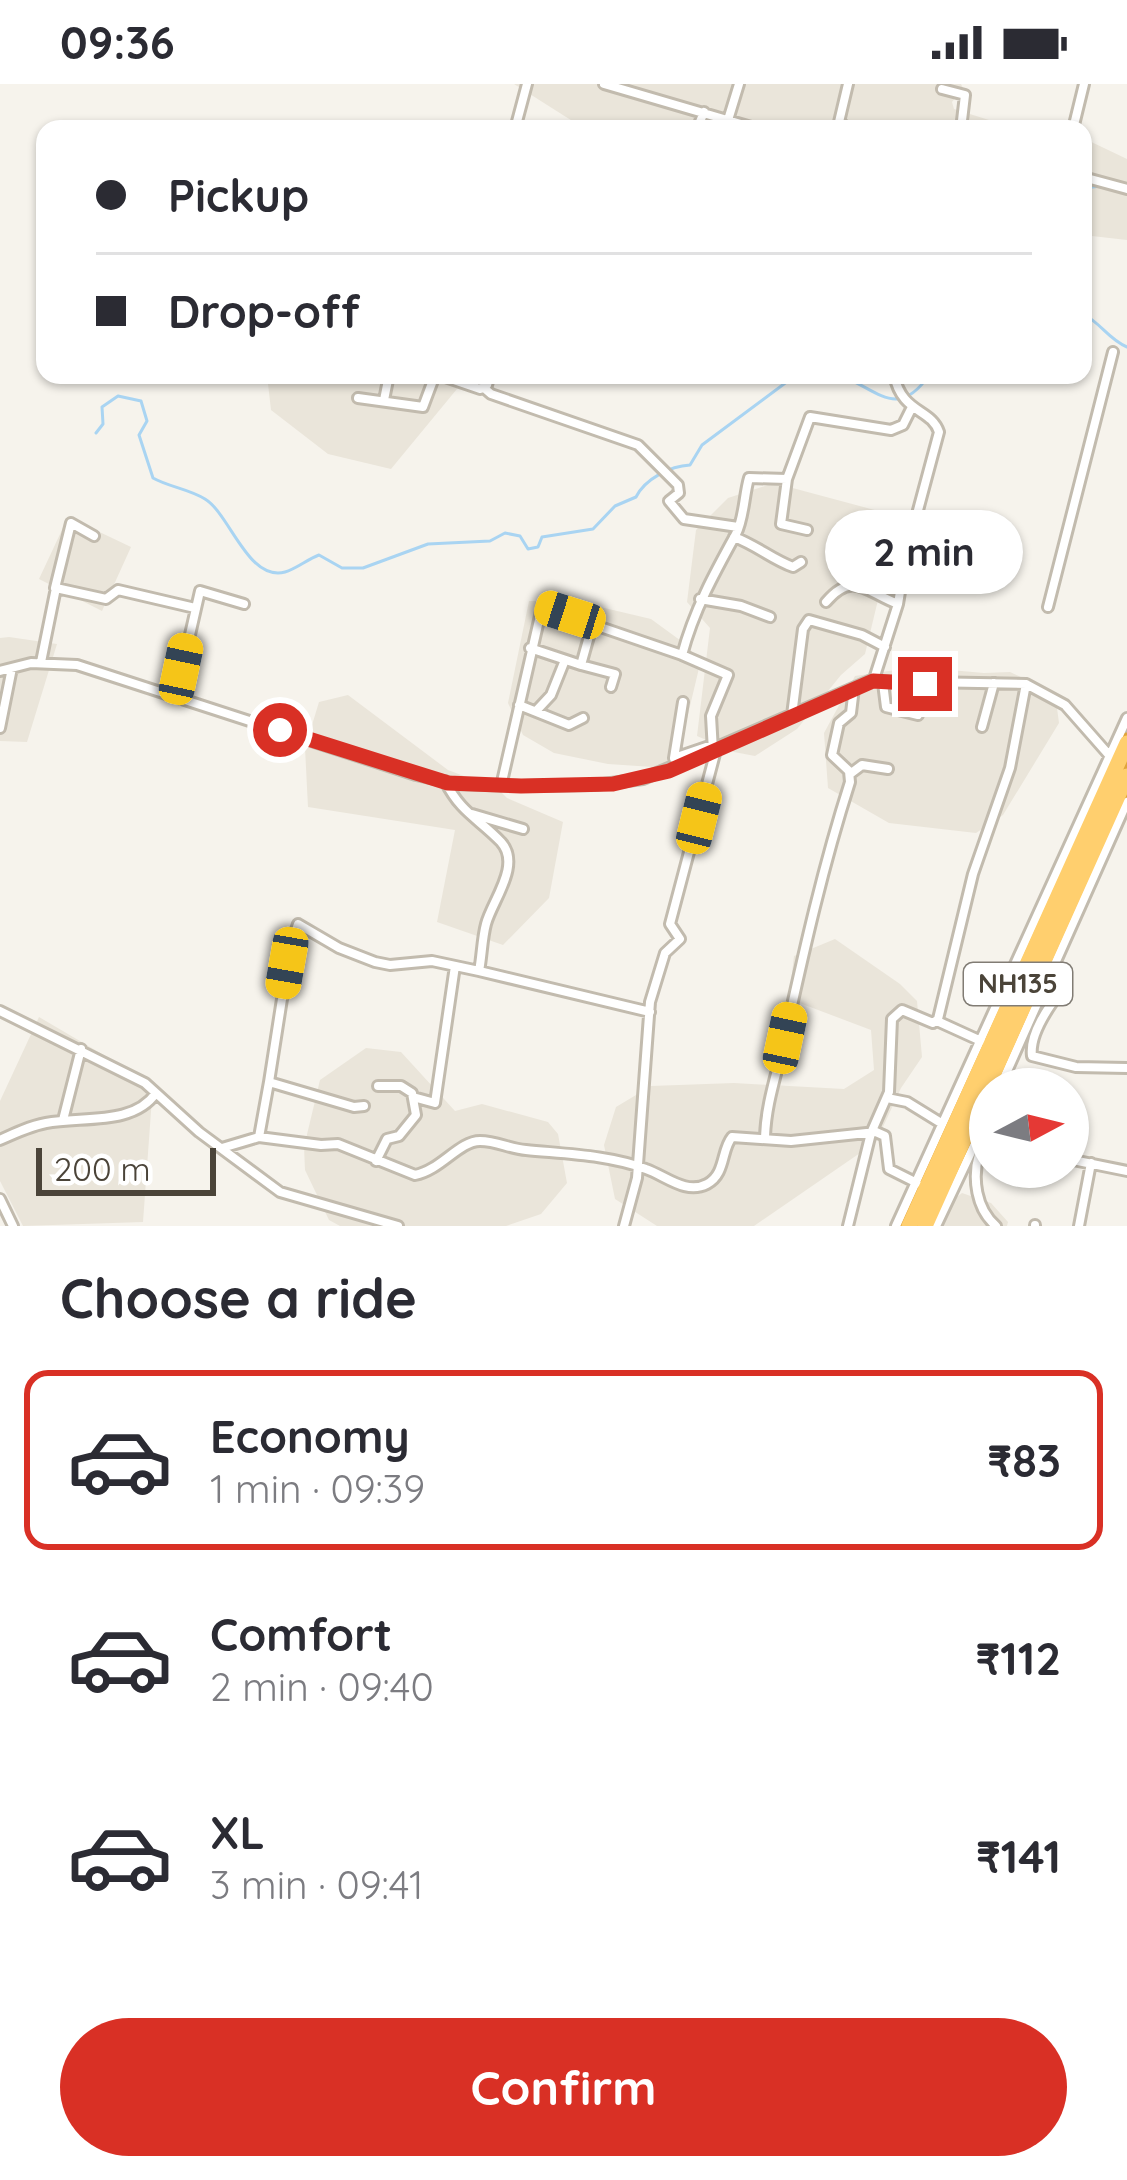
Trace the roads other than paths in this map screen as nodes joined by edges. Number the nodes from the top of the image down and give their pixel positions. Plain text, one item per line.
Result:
1 (527, 84) edge
2 (604, 84) edge
3 (740, 84) edge
4 (848, 84) edge
5 (1084, 84) edge
6 (619, 86) edge
7 (943, 89) dead end
8 (704, 112) junction
9 (517, 120) edge
10 (701, 120) edge
11 (723, 120) edge
12 (733, 120) edge
13 (839, 120) edge
14 (962, 120) edge
15 (1075, 120) edge
16 (1092, 180) edge
17 (1127, 189) edge
18 (1113, 352) dead end
19 (387, 384) edge
20 (433, 384) edge
21 (470, 384) edge
22 (486, 384) edge
23 (896, 384) edge
24 (484, 388) junction
25 (358, 398) dead end
26 (384, 400) junction
27 (911, 409) junction
28 (787, 479) junction
29 (807, 530) dead end
30 (736, 532) junction
31 (94, 536) dead end
32 (855, 554) dead end
33 (801, 562) dead end
34 (904, 572) junction
35 (55, 588) junction
36 (700, 598) junction
37 (826, 602) dead end
38 (244, 604) dead end
39 (898, 604) junction
40 (1048, 607) dead end
41 (195, 608) junction
42 (770, 616) dead end
43 (593, 622) junction
44 (885, 646) junction
45 (530, 648) junction
46 (682, 655) junction
47 (565, 660) junction
48 (41, 662) junction
49 (581, 665) junction
50 (13, 667) junction
51 (0, 670) edge
52 (878, 682) junction
53 (994, 683) junction
54 (1026, 684) junction
55 (611, 687) dead end
56 (854, 688) junction
57 (176, 696) junction
58 (683, 702) dead end
59 (519, 705) junction
60 (537, 711) junction
61 (792, 715) junction
62 (918, 715) dead end
63 (583, 718) dead end
64 (1127, 718) edge
65 (982, 727) dead end
66 (0, 728) edge
67 (1127, 742) edge
68 (714, 748) junction
69 (1109, 755) dead end
70 (888, 769) dead end
71 (850, 774) junction
72 (1127, 776) edge
73 (444, 780) junction
74 (502, 783) junction
75 (1127, 802) edge
76 (471, 814) junction
77 (523, 829) dead end
78 (455, 965) junction
79 (479, 971) junction
80 (1063, 988) dead end
81 (0, 1011) edge
82 (650, 1012) junction
83 (937, 1022) junction
84 (981, 1040) junction
85 (1018, 1046) junction
86 (81, 1049) junction
87 (1030, 1052) junction
88 (1008, 1068) edge
89 (1127, 1068) edge
90 (269, 1082) junction
91 (378, 1086) dead end
92 (156, 1093) junction
93 (413, 1097) junction
94 (887, 1098) junction
95 (364, 1106) dead end
96 (63, 1120) junction
97 (942, 1124) junction
98 (871, 1133) junction
99 (259, 1137) junction
100 (765, 1137) junction
101 (0, 1140) edge
102 (222, 1148) junction
103 (969, 1156) edge
104 (376, 1161) junction
105 (1091, 1163) joint
106 (637, 1166) junction
107 (1127, 1171) edge
108 (917, 1184) junction
109 (977, 1188) edge
110 (0, 1199) edge
111 (14, 1226) edge
112 (398, 1226) edge
113 (624, 1226) edge
114 (848, 1226) edge
115 (896, 1226) edge
116 (909, 1226) edge
117 (925, 1226) edge
118 (936, 1226) edge
119 (996, 1226) edge
120 (1079, 1226) edge

1 - 9 street
2 - 6 street
3 - 12 street
4 - 13 street
5 - 15 street
6 - 8 street
7 - 14 street
8 - 10 street
8 - 11 street
16 - 17 street
18 - 40 street
19 - 26 street
20 - 26 street
21 - 24 street
22 - 24 street
23 - 27 street
24 - 30 street
25 - 26 street
27 - 28 street
27 - 34 street
28 - 29 street
28 - 30 street
30 - 33 street
30 - 36 street
31 - 35 street
32 - 34 street
34 - 39 street
35 - 41 street
35 - 48 street
36 - 42 street
36 - 46 street
37 - 39 street
38 - 41 street
39 - 44 street
41 - 57 street
43 - 45 street
43 - 46 street
43 - 49 street
44 - 52 street
44 - 61 street
45 - 47 street
45 - 59 street
46 - 68 street
47 - 49 street
47 - 60 street
48 - 50 street
48 - 57 street
49 - 55 street
50 - 51 street
50 - 66 street
52 - 53 street
52 - 56 street
52 - 62 street
53 - 54 street
53 - 65 street
54 - 69 street
54 - 83 street
56 - 61 street
56 - 71 street
57 - 73 street
58 - 68 street
59 - 60 street
59 - 74 street
60 - 63 street
61 - 68 street
64 - 84 street
67 - 116 highway, NH135
68 - 74 street
68 - 82 street
70 - 71 street
71 - 100 street
72 - 117 highway, NH135
73 - 74 street
73 - 76 street
75 - 85 street
76 - 77 street
76 - 79 street
78 - 79 street
78 - 90 street
78 - 93 street
79 - 82 street
80 - 87 street
81 - 86 street
82 - 106 street
83 - 84 street
83 - 94 street
84 - 97 street
85 - 87 street
85 - 88 street
86 - 92 street
86 - 96 street
87 - 89 street
90 - 95 street
90 - 99 street
91 - 93 street
92 - 96 street
92 - 102 street
93 - 104 street
94 - 97 street
94 - 98 street
96 - 101 street
97 - 108 street
98 - 100 street
98 - 108 street
98 - 114 street
99 - 102 street
99 - 104 street
100 - 106 street
102 - 112 street
103 - 118 street
104 - 106 street
105 - 107 street
105 - 120 street
106 - 113 street
108 - 115 street
109 - 119 street
110 - 111 street

